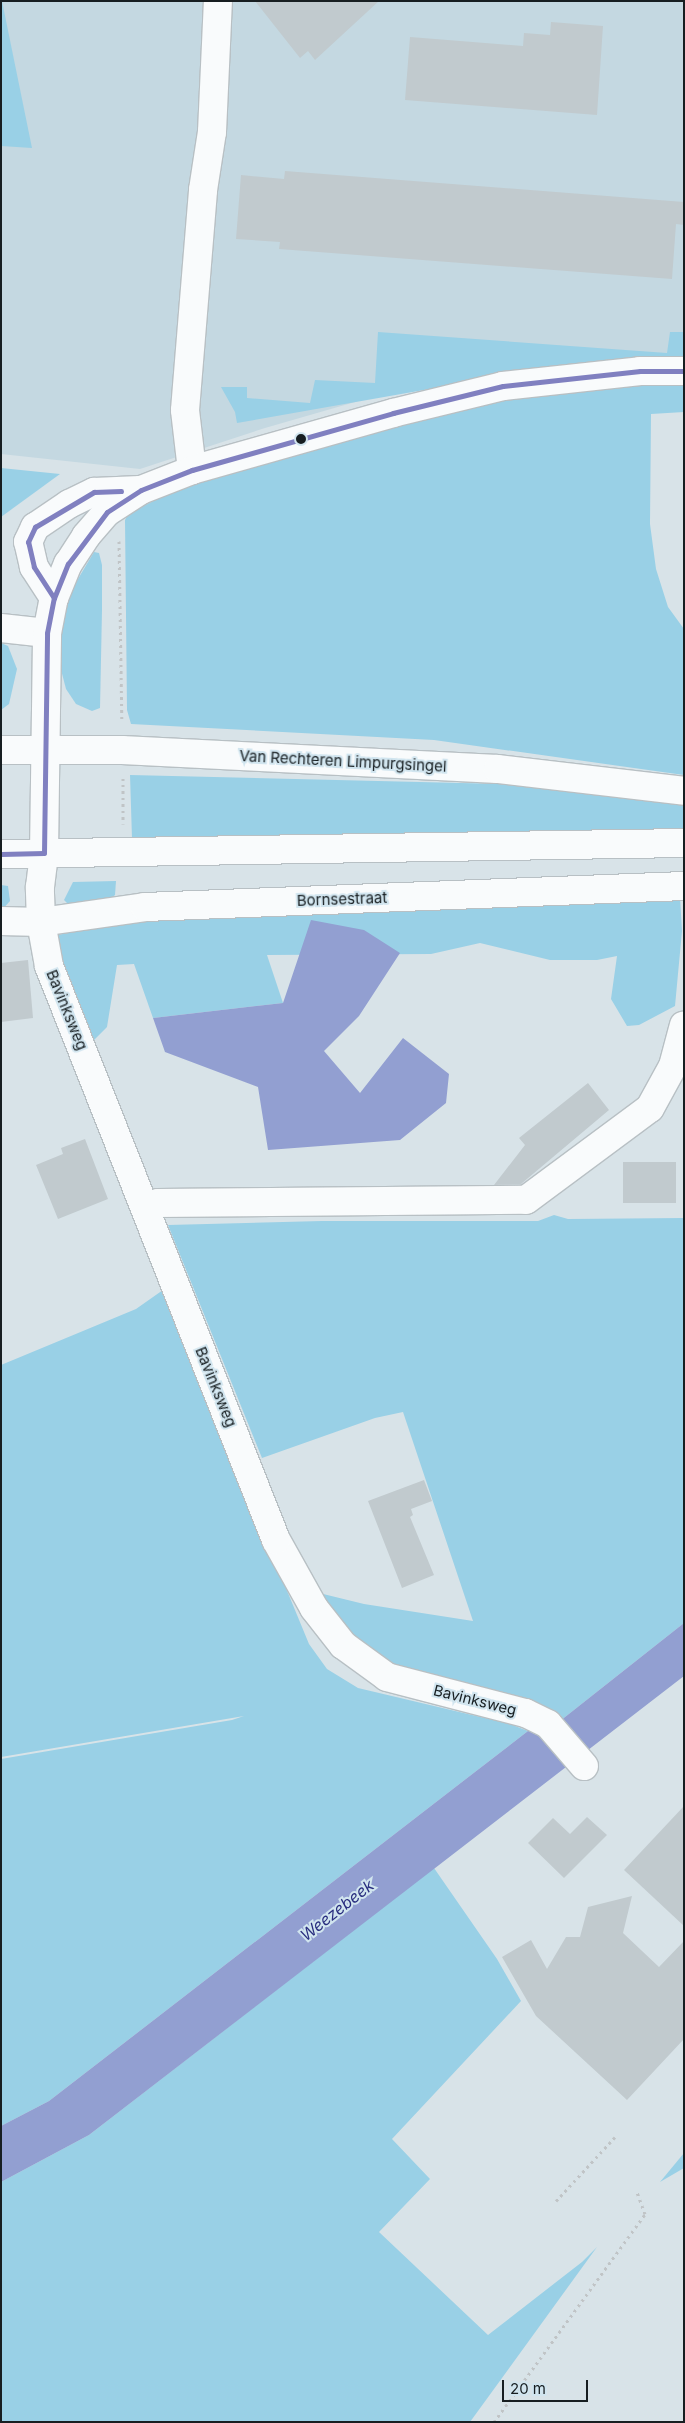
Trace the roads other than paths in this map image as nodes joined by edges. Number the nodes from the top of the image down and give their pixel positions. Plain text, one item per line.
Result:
1 (218, 1) edge
2 (684, 371) edge
3 (192, 470) junction
4 (141, 490) junction
5 (54, 598) junction
6 (1, 628) edge
7 (47, 633) junction
8 (1, 750) edge
9 (46, 750) junction
10 (684, 791) edge
11 (684, 844) edge
12 (44, 853) junction
13 (1, 854) edge
14 (684, 886) edge
15 (1, 921) edge
16 (40, 922) junction
17 (684, 1025) edge
18 (145, 1208) junction
19 (584, 1766) dead end

1 - 3 street
2 - 3 street
3 - 4 street
4 - 5 street
4 - 5 street
5 - 7 street
6 - 7 street
7 - 9 street
8 - 9 street, Van Rechteren Limpurgsingel
9 - 10 street, Van Rechteren Limpurgsingel
9 - 12 street
11 - 12 street
12 - 13 street
12 - 16 street, Bavinksweg
14 - 16 street, Bornsestraat
15 - 16 street, Bornsestraat
16 - 18 street, Bavinksweg
17 - 18 street
18 - 19 street, Bavinksweg

